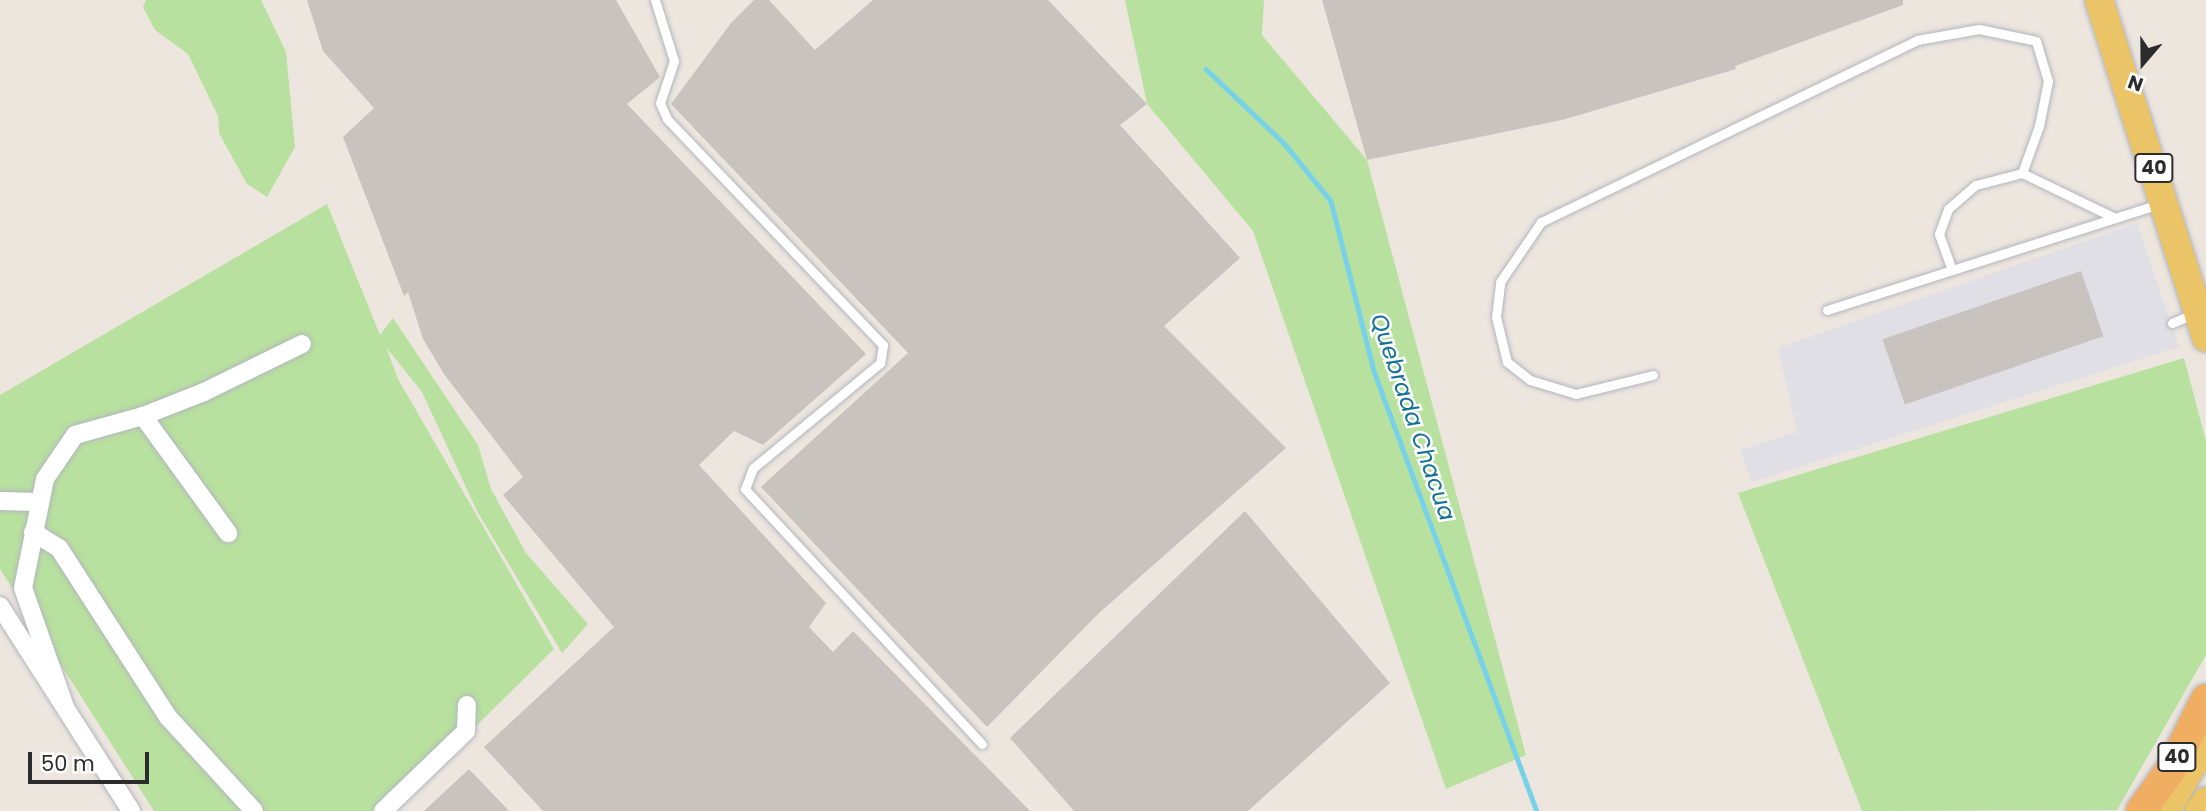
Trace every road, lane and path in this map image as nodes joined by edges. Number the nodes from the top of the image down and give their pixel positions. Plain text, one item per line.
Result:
1 (655, 0) edge
2 (2099, 0) edge
3 (2022, 173) junction
4 (2164, 203) junction
5 (2115, 218) junction
6 (1952, 270) junction
7 (1827, 310) dead end
8 (2172, 323) dead end
9 (2202, 325) edge
10 (302, 344) dead end
11 (1653, 375) dead end
12 (143, 416) junction
13 (0, 501) edge
14 (40, 502) junction
15 (33, 531) junction
16 (228, 533) dead end
17 (0, 606) edge
18 (2206, 699) edge
19 (467, 705) dead end
20 (65, 708) junction
21 (2206, 742) edge
22 (982, 744) dead end
23 (2206, 801) edge
24 (131, 811) edge
25 (254, 811) edge
26 (383, 811) edge
27 (2141, 811) edge
28 (2166, 811) edge
29 (2199, 811) edge

1 - 22 lane
2 - 4 main road, 40
3 - 5 lane
3 - 6 lane
3 - 11 lane
4 - 5 lane
4 - 9 main road, 40
5 - 6 lane
6 - 7 lane
8 - 9 lane
10 - 12 street
12 - 14 street
12 - 16 street
13 - 14 street
14 - 15 street
15 - 20 street
15 - 25 street
17 - 20 street
18 - 27 highway, 40
19 - 26 street
20 - 24 street
21 - 28 main road
23 - 29 main road, 40

